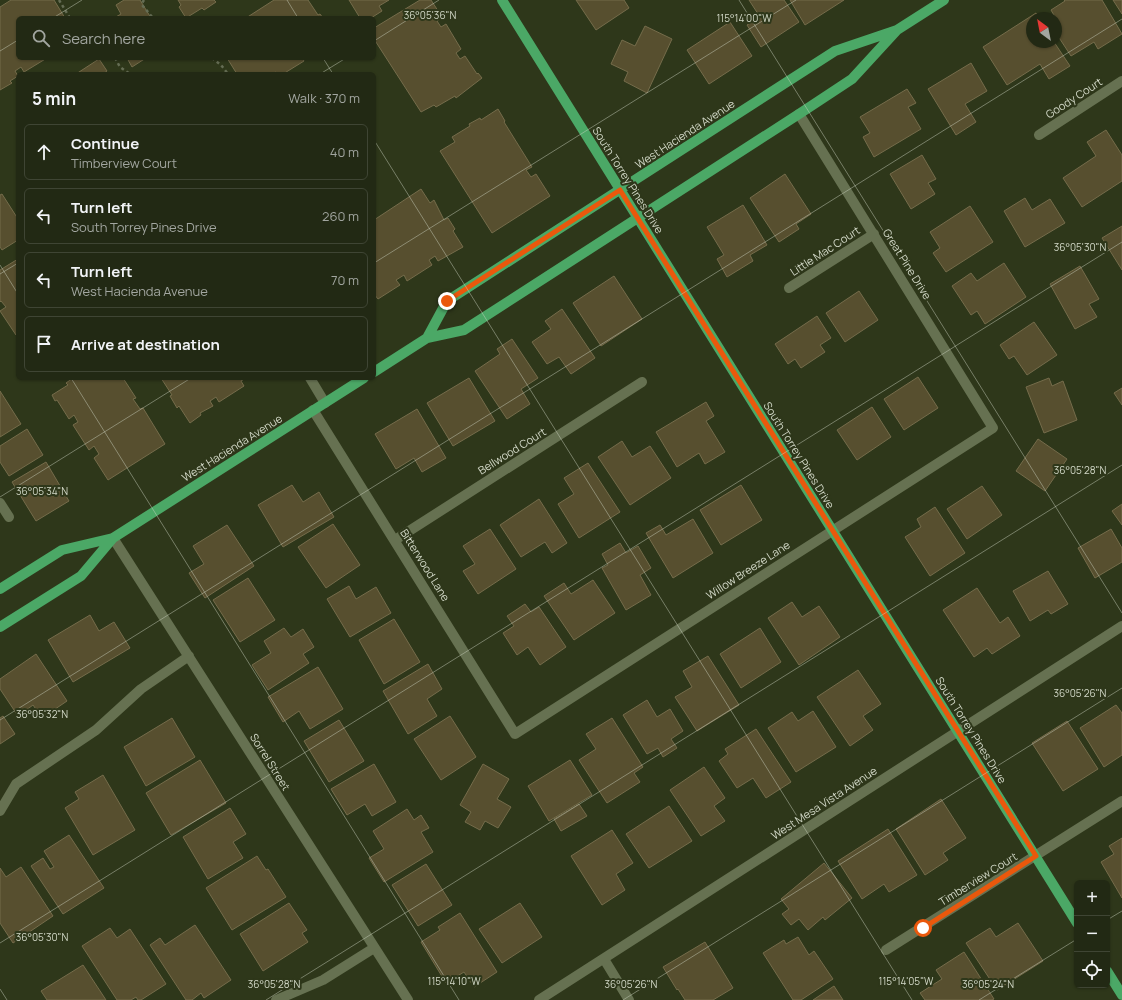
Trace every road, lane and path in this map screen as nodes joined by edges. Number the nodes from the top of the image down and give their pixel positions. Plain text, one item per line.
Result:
1 (59, 0) edge
2 (144, 0) edge
3 (502, 0) edge
4 (944, 0) edge
5 (69, 16) edge
6 (151, 16) edge
7 (897, 30) junction
8 (116, 60) edge
9 (215, 60) edge
10 (127, 72) edge
11 (226, 72) edge
12 (1122, 81) edge
13 (799, 114) junction
14 (1039, 135) dead end
15 (620, 190) junction
16 (638, 219) junction
17 (874, 234) junction
18 (789, 288) dead end
19 (428, 338) junction
20 (376, 371) edge
21 (311, 380) edge
22 (361, 380) edge
23 (642, 382) dead end
24 (325, 403) junction
25 (313, 410) junction
26 (994, 428) joint
27 (0, 503) edge
28 (9, 517) dead end
29 (832, 530) junction
30 (113, 538) junction
31 (394, 540) junction
32 (0, 589) edge
33 (1122, 626) edge
34 (0, 627) edge
35 (189, 656) junction
36 (958, 732) junction
37 (515, 734) joint
38 (1122, 801) edge
39 (0, 811) edge
40 (1036, 856) junction
41 (1074, 918) edge
42 (374, 948) junction
43 (886, 950) dead end
44 (604, 959) junction
45 (1110, 976) edge
46 (1122, 995) edge
47 (276, 1000) edge
48 (408, 1000) edge
49 (539, 1000) edge
50 (630, 1000) edge

1 - 5 path
2 - 6 path
3 - 15 main road, South Torrey Pines Drive
4 - 7 main road, West Hacienda Avenue
7 - 13 main road, West Hacienda Avenue
7 - 15 main road, West Hacienda Avenue
8 - 10 path
9 - 11 path
12 - 14 street, Goody Court
13 - 16 main road, West Hacienda Avenue
13 - 17 street, Great Pine Drive
15 - 16 main road, South Torrey Pines Drive
15 - 19 main road, West Hacienda Avenue
16 - 19 main road, West Hacienda Avenue
16 - 29 main road, South Torrey Pines Drive
17 - 18 street, Little Mac Court
17 - 26 street, Great Pine Drive
19 - 20 main road, West Hacienda Avenue
21 - 24 street
22 - 24 main road, West Hacienda Avenue
23 - 31 street, Bellwood Court
24 - 25 main road, West Hacienda Avenue
25 - 30 main road, West Hacienda Avenue
25 - 31 street, Bitterwood Lane
26 - 29 street, Willow Breeze Lane
27 - 28 street
29 - 36 main road, South Torrey Pines Drive
29 - 37 street, Willow Breeze Lane
30 - 32 main road, West Hacienda Avenue
30 - 34 main road, West Hacienda Avenue
30 - 35 street, Sorrel Street
31 - 37 street, Bitterwood Lane
33 - 36 street, West Mesa Vista Avenue
35 - 39 street
35 - 42 street, Sorrel Street
36 - 40 main road, South Torrey Pines Drive
36 - 44 street, West Mesa Vista Avenue
38 - 40 street, Timberview Court
40 - 41 main road, South Torrey Pines Drive
40 - 43 street, Timberview Court
42 - 47 street
42 - 48 street, Sorrel Street
44 - 49 street, West Mesa Vista Avenue
44 - 50 street
45 - 46 main road

